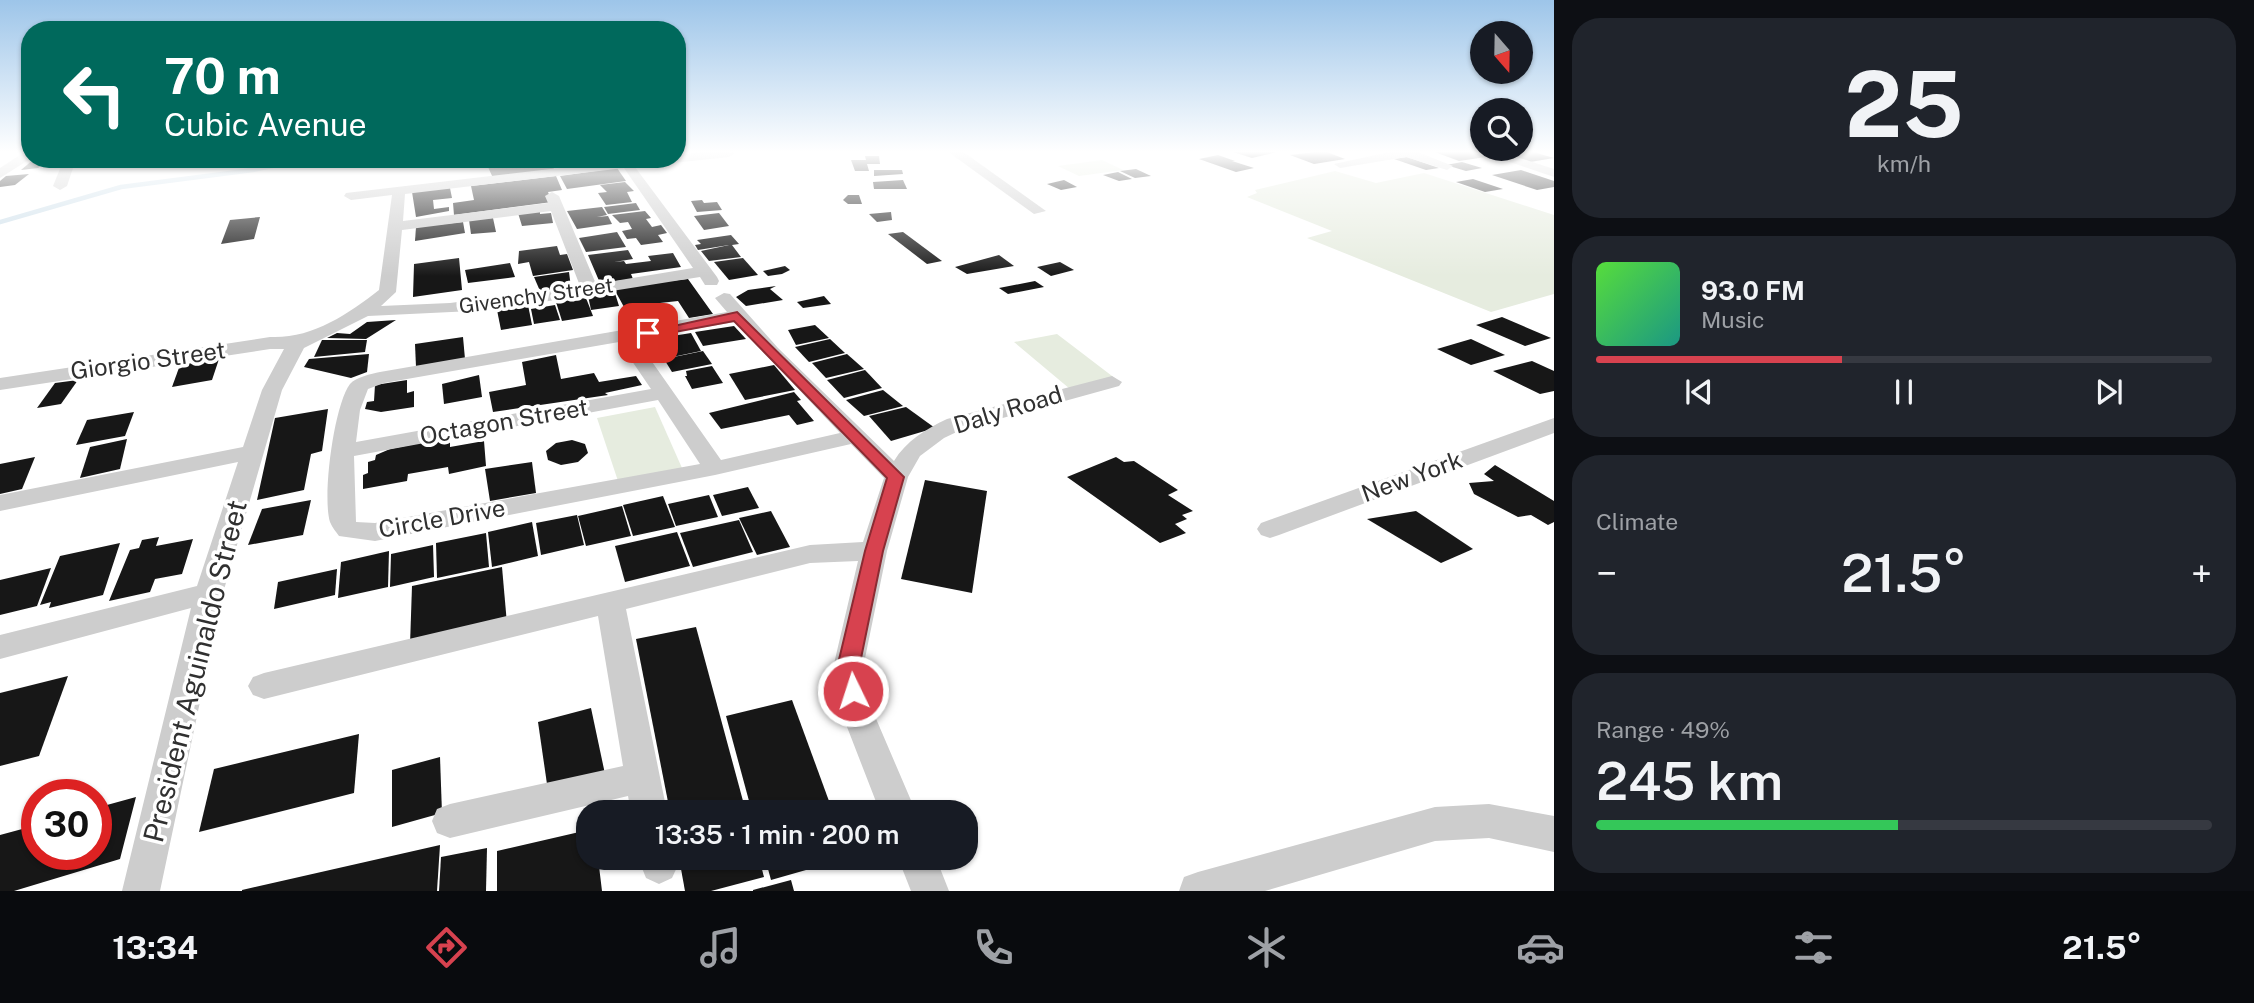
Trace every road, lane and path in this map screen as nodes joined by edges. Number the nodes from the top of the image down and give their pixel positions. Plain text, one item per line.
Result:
1 (384, 193) edge
2 (399, 193) edge
3 (648, 193) edge
4 (1012, 193) edge
5 (351, 196) dead end
6 (1039, 211) dead end
7 (395, 226) junction
8 (704, 271) junction
9 (589, 288) junction
10 (722, 295) joint
11 (367, 311) junction
12 (737, 316) junction
13 (626, 338) junction
14 (296, 344) junction
15 (1112, 382) dead end
16 (0, 384) edge
17 (664, 393) junction
18 (1554, 425) edge
19 (853, 437) junction
20 (343, 451) junction
21 (251, 452) junction
22 (715, 468) junction
23 (896, 477) junction
24 (0, 503) edge
25 (1270, 529) dead end
26 (874, 551) junction
27 (209, 593) junction
28 (610, 602) junction
29 (0, 647) edge
30 (264, 686) dead end
31 (642, 777) junction
32 (647, 800) edge
33 (893, 800) edge
34 (450, 821) dead end
35 (1554, 834) edge
36 (921, 870) edge
37 (141, 891) edge
38 (930, 891) edge
39 (1198, 891) edge

1 - 5 street
2 - 7 street
3 - 8 street
4 - 6 street
7 - 9 street
7 - 11 street
8 - 9 street, Givenchy Street
8 - 10 street
9 - 11 street, Givenchy Street
10 - 12 street
11 - 14 street
12 - 13 street, Circle Drive
12 - 19 street
13 - 17 street
13 - 20 street, Circle Drive
14 - 16 street, Giorgio Street
14 - 21 street, President Aguinaldo Street
15 - 23 street, Daly Road
17 - 20 street, Octagon Street
17 - 22 street
18 - 25 street, New York
19 - 22 street, Circle Drive
19 - 23 street
20 - 22 street, Circle Drive
21 - 24 street
21 - 27 street, President Aguinaldo Street
23 - 26 street, Daly Road
26 - 28 street
26 - 33 street, Daly Road
27 - 29 street
27 - 37 street, President Aguinaldo Street
28 - 30 street
28 - 31 street
31 - 32 street
31 - 34 street
35 - 39 street
36 - 38 street

